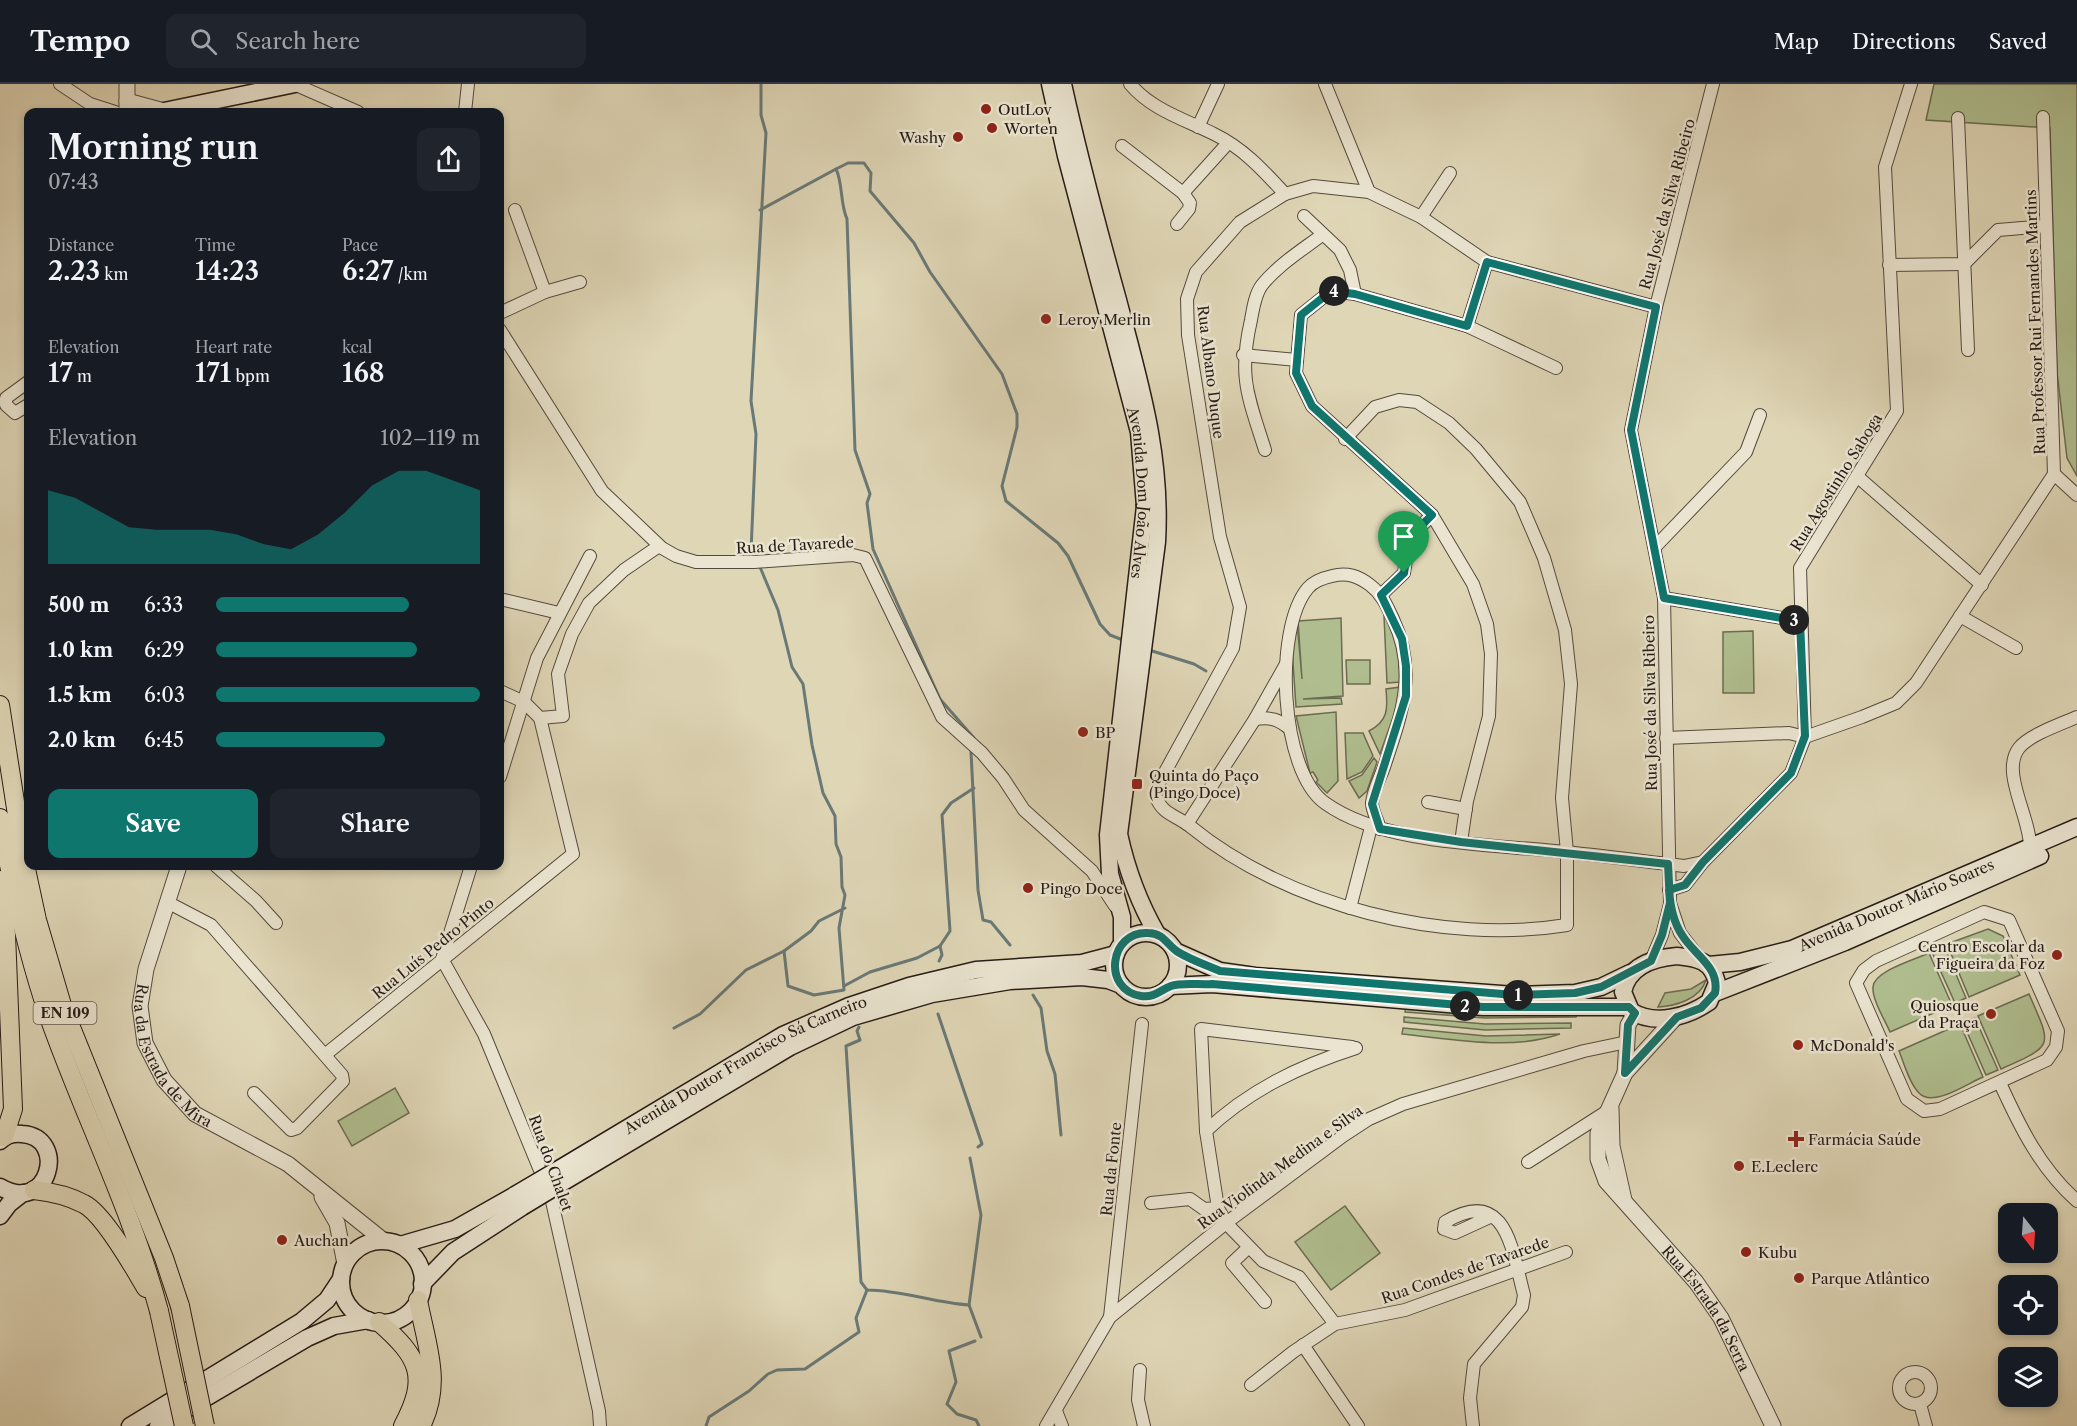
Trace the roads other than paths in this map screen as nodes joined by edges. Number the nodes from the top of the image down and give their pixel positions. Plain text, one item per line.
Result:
1 (60, 84) edge
2 (127, 84) edge
3 (295, 84) edge
4 (468, 84) edge
5 (1050, 84) edge
6 (1063, 84) edge
7 (1130, 84) edge
8 (1218, 84) edge
9 (1325, 84) edge
10 (1713, 84) edge
11 (1911, 84) edge
12 (127, 107) edge
13 (102, 108) edge
14 (196, 108) edge
15 (349, 108) edge
16 (465, 108) edge
17 (1958, 117) dead end
18 (2043, 117) dead end
19 (1198, 127) junction
20 (1228, 143) junction
21 (1122, 146) dead end
22 (1450, 173) dead end
23 (1369, 192) junction
24 (1183, 193) junction
25 (1285, 194) junction
26 (515, 210) dead end
27 (1304, 216) dead end
28 (1421, 217) junction
29 (1177, 224) dead end
30 (2046, 226) junction
31 (1322, 235) junction
32 (1487, 262) junction
33 (1964, 264) junction
34 (1889, 265) junction
35 (580, 282) dead end
36 (545, 292) junction
37 (1355, 294) junction
38 (1656, 307) junction
39 (504, 311) edge
40 (1467, 326) junction
41 (504, 336) edge
42 (1968, 350) dead end
43 (1244, 355) junction
44 (1297, 360) junction
45 (1556, 369) dead end
46 (24, 385) edge
47 (24, 407) edge
48 (1760, 415) dead end
49 (1346, 439) junction
50 (1265, 450) dead end
51 (2054, 474) junction
52 (1858, 477) junction
53 (2077, 495) edge
54 (1432, 515) junction
55 (659, 546) junction
56 (1655, 547) junction
57 (590, 556) dead end
58 (1982, 585) junction
59 (1381, 595) junction
60 (1664, 598) junction
61 (504, 600) edge
62 (559, 612) junction
63 (1960, 616) junction
64 (1800, 621) junction
65 (2016, 648) dead end
66 (1286, 663) junction
67 (504, 694) edge
68 (524, 702) junction
69 (0, 705) edge
70 (2077, 717) edge
71 (540, 718) junction
72 (1255, 719) junction
73 (1290, 729) junction
74 (1805, 736) junction
75 (1666, 738) junction
76 (504, 764) edge
77 (1428, 802) dead end
78 (1466, 809) junction
79 (0, 818) edge
80 (1187, 824) junction
81 (2077, 827) edge
82 (1376, 828) junction
83 (2077, 840) edge
84 (1461, 842) junction
85 (2030, 848) junction
86 (1567, 852) junction
87 (24, 860) edge
88 (1703, 862) junction
89 (1668, 864) junction
90 (26, 870) edge
91 (178, 870) edge
92 (221, 870) edge
93 (470, 870) edge
94 (0, 880) edge
95 (1669, 890) junction
96 (167, 902) junction
97 (1670, 903) junction
98 (1350, 908) junction
99 (1122, 917) junction
100 (276, 923) dead end
101 (1157, 934) junction
102 (1119, 948) junction
103 (1175, 951) junction
104 (442, 959) junction
105 (1651, 961) junction
106 (1705, 962) junction
107 (1630, 973) junction
108 (1121, 985) junction
109 (1170, 986) junction
110 (1715, 993) junction
111 (1632, 1010) junction
112 (1677, 1017) junction
113 (1142, 1024) dead end
114 (1627, 1042) junction
115 (326, 1054) junction
116 (1625, 1073) junction
117 (2000, 1083) junction
118 (254, 1093) dead end
119 (1608, 1108) junction
120 (1206, 1131) junction
121 (2, 1139) edge
122 (1528, 1162) dead end
123 (557, 1178) junction
124 (316, 1186) junction
125 (0, 1187) edge
126 (29, 1191) junction
127 (519, 1201) junction
128 (2077, 1201) edge
129 (1151, 1203) dead end
130 (1218, 1208) junction
131 (0, 1216) edge
132 (1492, 1216) dead end
133 (1226, 1223) junction
134 (392, 1243) junction
135 (1249, 1247) junction
136 (1566, 1252) dead end
137 (1517, 1271) junction
138 (343, 1272) junction
139 (420, 1292) junction
140 (1265, 1302) dead end
141 (159, 1311) junction
142 (1110, 1317) junction
143 (373, 1321) junction
144 (1335, 1324) junction
145 (1302, 1345) junction
146 (191, 1358) junction
147 (1140, 1370) dead end
148 (1251, 1385) dead end
149 (1920, 1404) dead end
150 (1056, 1411) junction
151 (130, 1426) edge
152 (158, 1426) edge
153 (184, 1426) edge
154 (205, 1426) edge
155 (215, 1426) edge
156 (404, 1426) edge
157 (421, 1426) edge
158 (600, 1426) edge
159 (1046, 1426) edge
160 (1062, 1426) edge
161 (1144, 1426) edge
162 (1358, 1426) edge
163 (1473, 1426) edge
164 (1773, 1426) edge
165 (1926, 1426) edge

1 - 13 street
2 - 12 street
3 - 14 main road
3 - 15 street
4 - 16 street
5 - 99 main road, Avenida Dom João Alves
6 - 101 main road, Avenida Dom João Alves
7 - 19 street
8 - 19 street
9 - 23 street
10 - 38 street, Rua José da Silva Ribeiro
11 - 34 street, Rua Agostinho Saboga
17 - 33 street
18 - 30 street, Rua Professor Rui Fernandes Martins
19 - 20 street
20 - 24 street
20 - 25 street
21 - 24 street
22 - 28 street
23 - 25 street, Rua Albano Duque
23 - 28 street, Rua Albano Duque
24 - 29 street
25 - 80 street, Rua Albano Duque
26 - 36 street
27 - 31 street
28 - 32 street, Rua Albano Duque
30 - 33 street
30 - 51 street, Rua Professor Rui Fernandes Martins
31 - 37 street
31 - 43 street
32 - 38 street, Rua Albano Duque
32 - 40 street
33 - 34 street
33 - 42 street
34 - 52 street, Rua Agostinho Saboga
35 - 36 street
36 - 39 street
37 - 40 street
37 - 44 street
38 - 56 street, Rua José da Silva Ribeiro
40 - 45 street
41 - 55 street, Rua de Tavarede
43 - 44 street
43 - 50 street
44 - 49 street
46 - 47 street
48 - 56 street
49 - 54 street
49 - 86 street
51 - 53 street
51 - 58 street, Rua Professor Rui Fernandes Martins
52 - 58 street
52 - 64 street, Rua Agostinho Saboga
54 - 59 street
54 - 78 street
55 - 71 street
55 - 99 street, Rua de Tavarede
56 - 60 street, Rua José da Silva Ribeiro
57 - 62 street
58 - 63 street, Rua Professor Rui Fernandes Martins
59 - 66 street
59 - 82 street
60 - 64 street
60 - 75 street, Rua José da Silva Ribeiro
61 - 62 street
62 - 68 street
63 - 65 street
63 - 74 street, Rua Professor Rui Fernandes Martins
64 - 74 street, Rua Agostinho Saboga
66 - 72 street
66 - 73 street
67 - 68 street
68 - 71 street
68 - 76 street
69 - 87 main road, EN 109, bridge
70 - 85 street
71 - 104 street, Rua Luís Pedro Pinto
72 - 73 street
72 - 80 street
73 - 82 street
74 - 75 street
74 - 88 street, Rua Agostinho Saboga
75 - 89 street, Rua José da Silva Ribeiro
77 - 78 street
78 - 84 street
79 - 141 main road, EN 109
80 - 98 street
81 - 85 main road, Avenida Doutor Mário Soares
82 - 84 street
82 - 98 street
83 - 110 main road, Avenida Doutor Mário Soares
84 - 86 street
85 - 106 main road, Avenida Doutor Mário Soares
86 - 89 street
86 - 98 street
88 - 89 street
88 - 95 street, Rua Agostinho Saboga
89 - 95 street, Rua José da Silva Ribeiro
90 - 146 main road, EN 109, bridge
91 - 96 street, Rua da Estrada de Mira
92 - 100 street
93 - 104 street
94 - 121 main road
95 - 97 street, Rua José da Silva Ribeiro
96 - 115 street
96 - 124 street, Rua da Estrada de Mira
97 - 105 street, Rua José da Silva Ribeiro
97 - 106 street, Rua José da Silva Ribeiro
99 - 102 main road, Avenida Dom João Alves
101 - 102 main road
101 - 103 main road
102 - 108 main road
102 - 123 main road, Avenida Doutor Francisco Sá Carneiro
103 - 107 main road
103 - 109 main road
104 - 115 street, Rua Luís Pedro Pinto
104 - 158 street, Rua do Chalet
105 - 106 main road
105 - 107 main road
106 - 110 main road
107 - 111 main road
108 - 109 main road
108 - 123 main road, Avenida Doutor Francisco Sá Carneiro
109 - 111 main road
110 - 112 main road
111 - 112 main road
111 - 114 street
112 - 116 street
113 - 142 street, Rua da Fonte
114 - 116 street
114 - 133 street, Rua Violinda Medina e Silva
115 - 118 street
116 - 119 street, Rua Estrada da Serra
117 - 117 street
117 - 128 street
119 - 122 street
119 - 164 street, Rua Estrada da Serra
120 - 120 street
120 - 130 street
121 - 126 main road
123 - 127 main road, Avenida Doutor Francisco Sá Carneiro, bridge
124 - 134 street, Rua da Estrada de Mira
124 - 138 street, Rua da Estrada de Mira
125 - 126 main road
126 - 131 main road
126 - 141 main road
127 - 134 main road, Avenida Doutor Francisco Sá Carneiro
127 - 139 main road, Avenida Doutor Francisco Sá Carneiro
129 - 130 street
130 - 133 street
132 - 137 street
133 - 135 street
133 - 142 street, Rua Violinda Medina e Silva
134 - 138 main road
134 - 139 main road
135 - 140 street
135 - 144 street
136 - 137 street, Rua Condes de Tavarede
137 - 144 street, Rua Condes de Tavarede
137 - 163 street
138 - 143 main road
138 - 151 main road
139 - 143 main road
139 - 157 main road
141 - 153 main road, EN 109, bridge
142 - 150 street
143 - 152 main road
143 - 156 main road
144 - 145 street, Rua Condes de Tavarede
145 - 148 street, Rua Condes de Tavarede
145 - 162 street
146 - 154 main road, EN 109, bridge
146 - 155 main road, bridge
147 - 161 street
149 - 165 street
150 - 159 street
150 - 160 street

